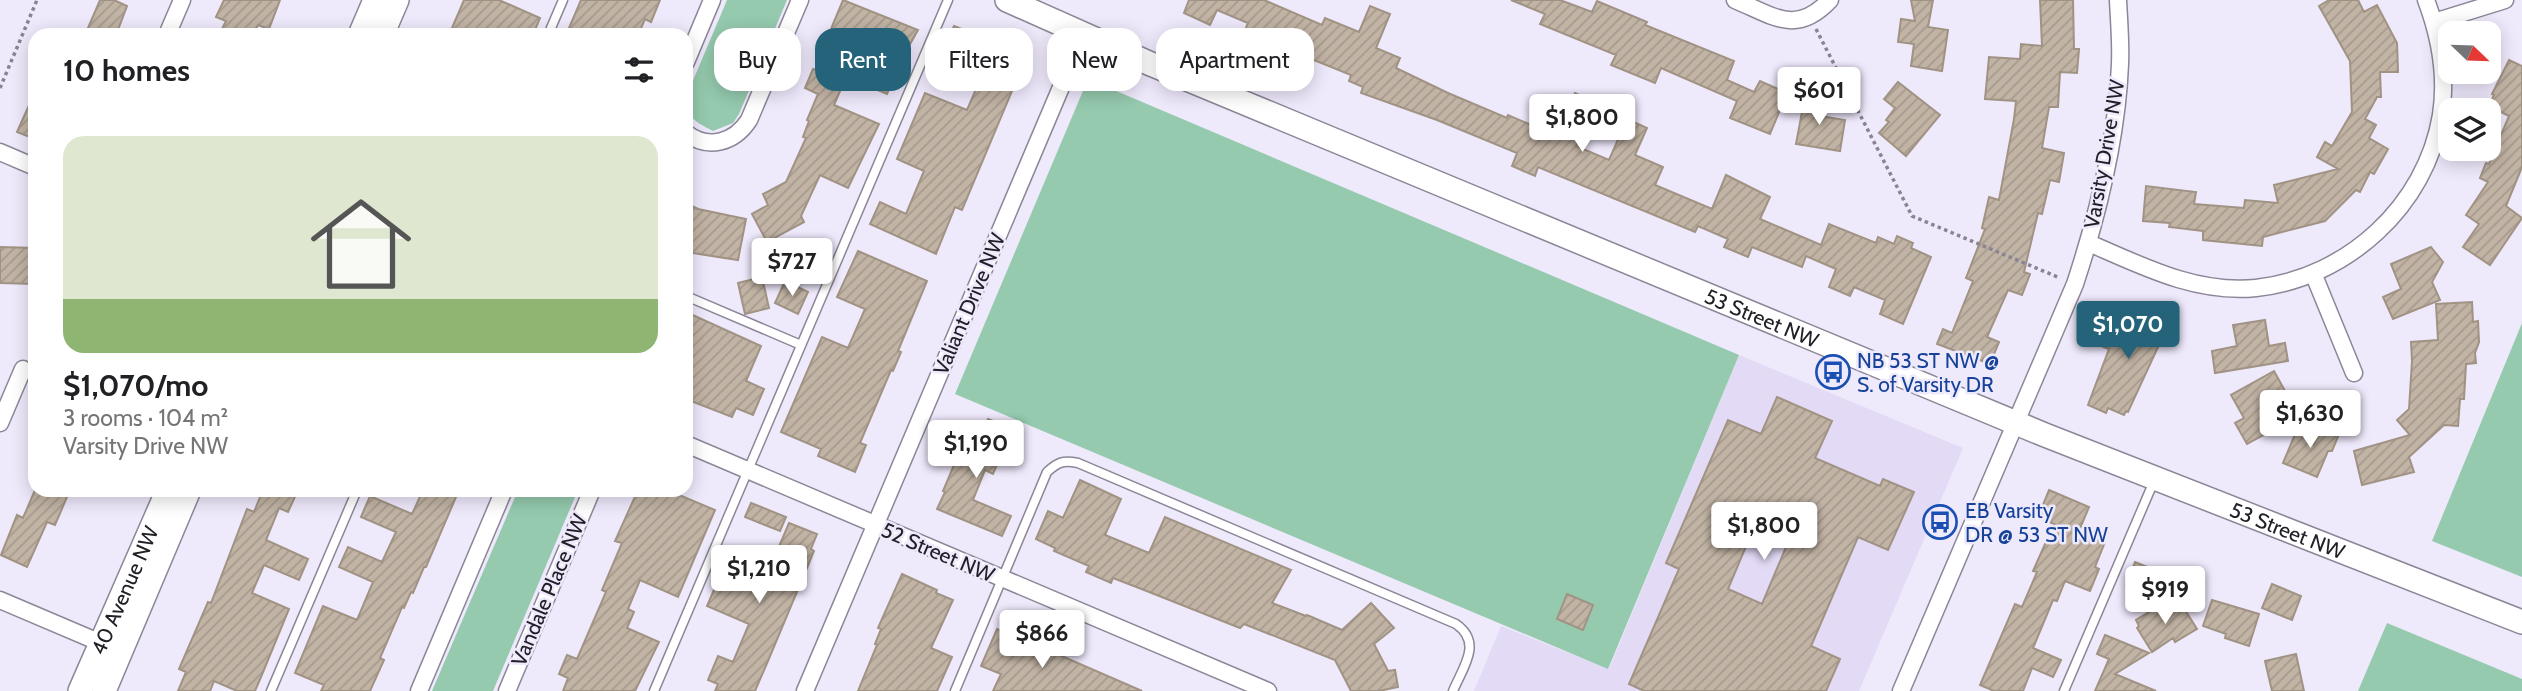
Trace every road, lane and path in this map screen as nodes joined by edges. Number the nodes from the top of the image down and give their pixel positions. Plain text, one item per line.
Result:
1 (37, 0) edge
2 (182, 0) edge
3 (375, 0) edge
4 (397, 0) edge
5 (563, 0) edge
6 (712, 0) edge
7 (800, 0) edge
8 (948, 0) edge
9 (1007, 0) edge
10 (1735, 0) edge
11 (1830, 0) edge
12 (2118, 0) edge
13 (2426, 0) edge
14 (2505, 0) edge
15 (1811, 18) junction
16 (2434, 22) junction
17 (170, 28) edge
18 (363, 28) edge
19 (385, 28) edge
20 (551, 28) edge
21 (1072, 28) edge
22 (693, 45) edge
23 (1142, 59) edge
24 (0, 88) edge
25 (1059, 91) edge
26 (693, 137) edge
27 (0, 152) edge
28 (28, 164) edge
29 (2089, 243) junction
30 (2313, 274) junction
31 (2075, 284) junction
32 (693, 299) edge
33 (801, 345) junction
34 (23, 369) dead end
35 (2354, 373) dead end
36 (0, 423) edge
37 (2016, 423) junction
38 (693, 447) edge
39 (748, 471) junction
40 (2155, 479) junction
41 (165, 497) edge
42 (185, 497) edge
43 (353, 497) edge
44 (501, 497) edge
45 (589, 497) edge
46 (876, 525) junction
47 (1002, 579) junction
48 (0, 600) edge
49 (2522, 622) edge
50 (111, 647) junction
51 (80, 691) edge
52 (104, 691) edge
53 (271, 691) edge
54 (419, 691) edge
55 (507, 691) edge
56 (654, 691) edge
57 (805, 691) edge
58 (955, 691) edge
59 (1268, 691) edge
60 (1452, 691) edge
61 (1901, 691) edge
62 (2064, 691) edge

1 - 24 path
2 - 17 street
3 - 18 street
4 - 19 street
5 - 20 lane
6 - 22 street
7 - 26 street
8 - 33 lane
9 - 21 street, 53 Street NW
10 - 15 street
11 - 15 street
12 - 29 street, Varsity Drive NW
13 - 16 street
14 - 16 street
15 - 31 path
16 - 30 street
23 - 37 street, 53 Street NW
25 - 46 street, Valiant Drive NW
27 - 28 street
29 - 30 street
29 - 31 street, Varsity Drive NW
30 - 35 street
31 - 37 street, Varsity Drive NW
32 - 33 lane
33 - 39 lane
34 - 36 street
37 - 40 street, 53 Street NW
37 - 61 street, Varsity Drive NW
38 - 39 street, 52 Street NW
39 - 46 street, 52 Street NW
39 - 56 lane
40 - 49 street, 53 Street NW
40 - 62 lane
41 - 50 street, 40 Avenue NW
42 - 50 street, 40 Avenue NW
43 - 53 lane
44 - 54 street
45 - 55 street, Vandale Place NW
46 - 47 street, 52 Street NW
46 - 57 street, Valiant Drive NW
47 - 58 lane
47 - 59 street, 52 Street NW
47 - 60 lane
48 - 50 street
50 - 51 street, 40 Avenue NW
50 - 52 street, 40 Avenue NW

